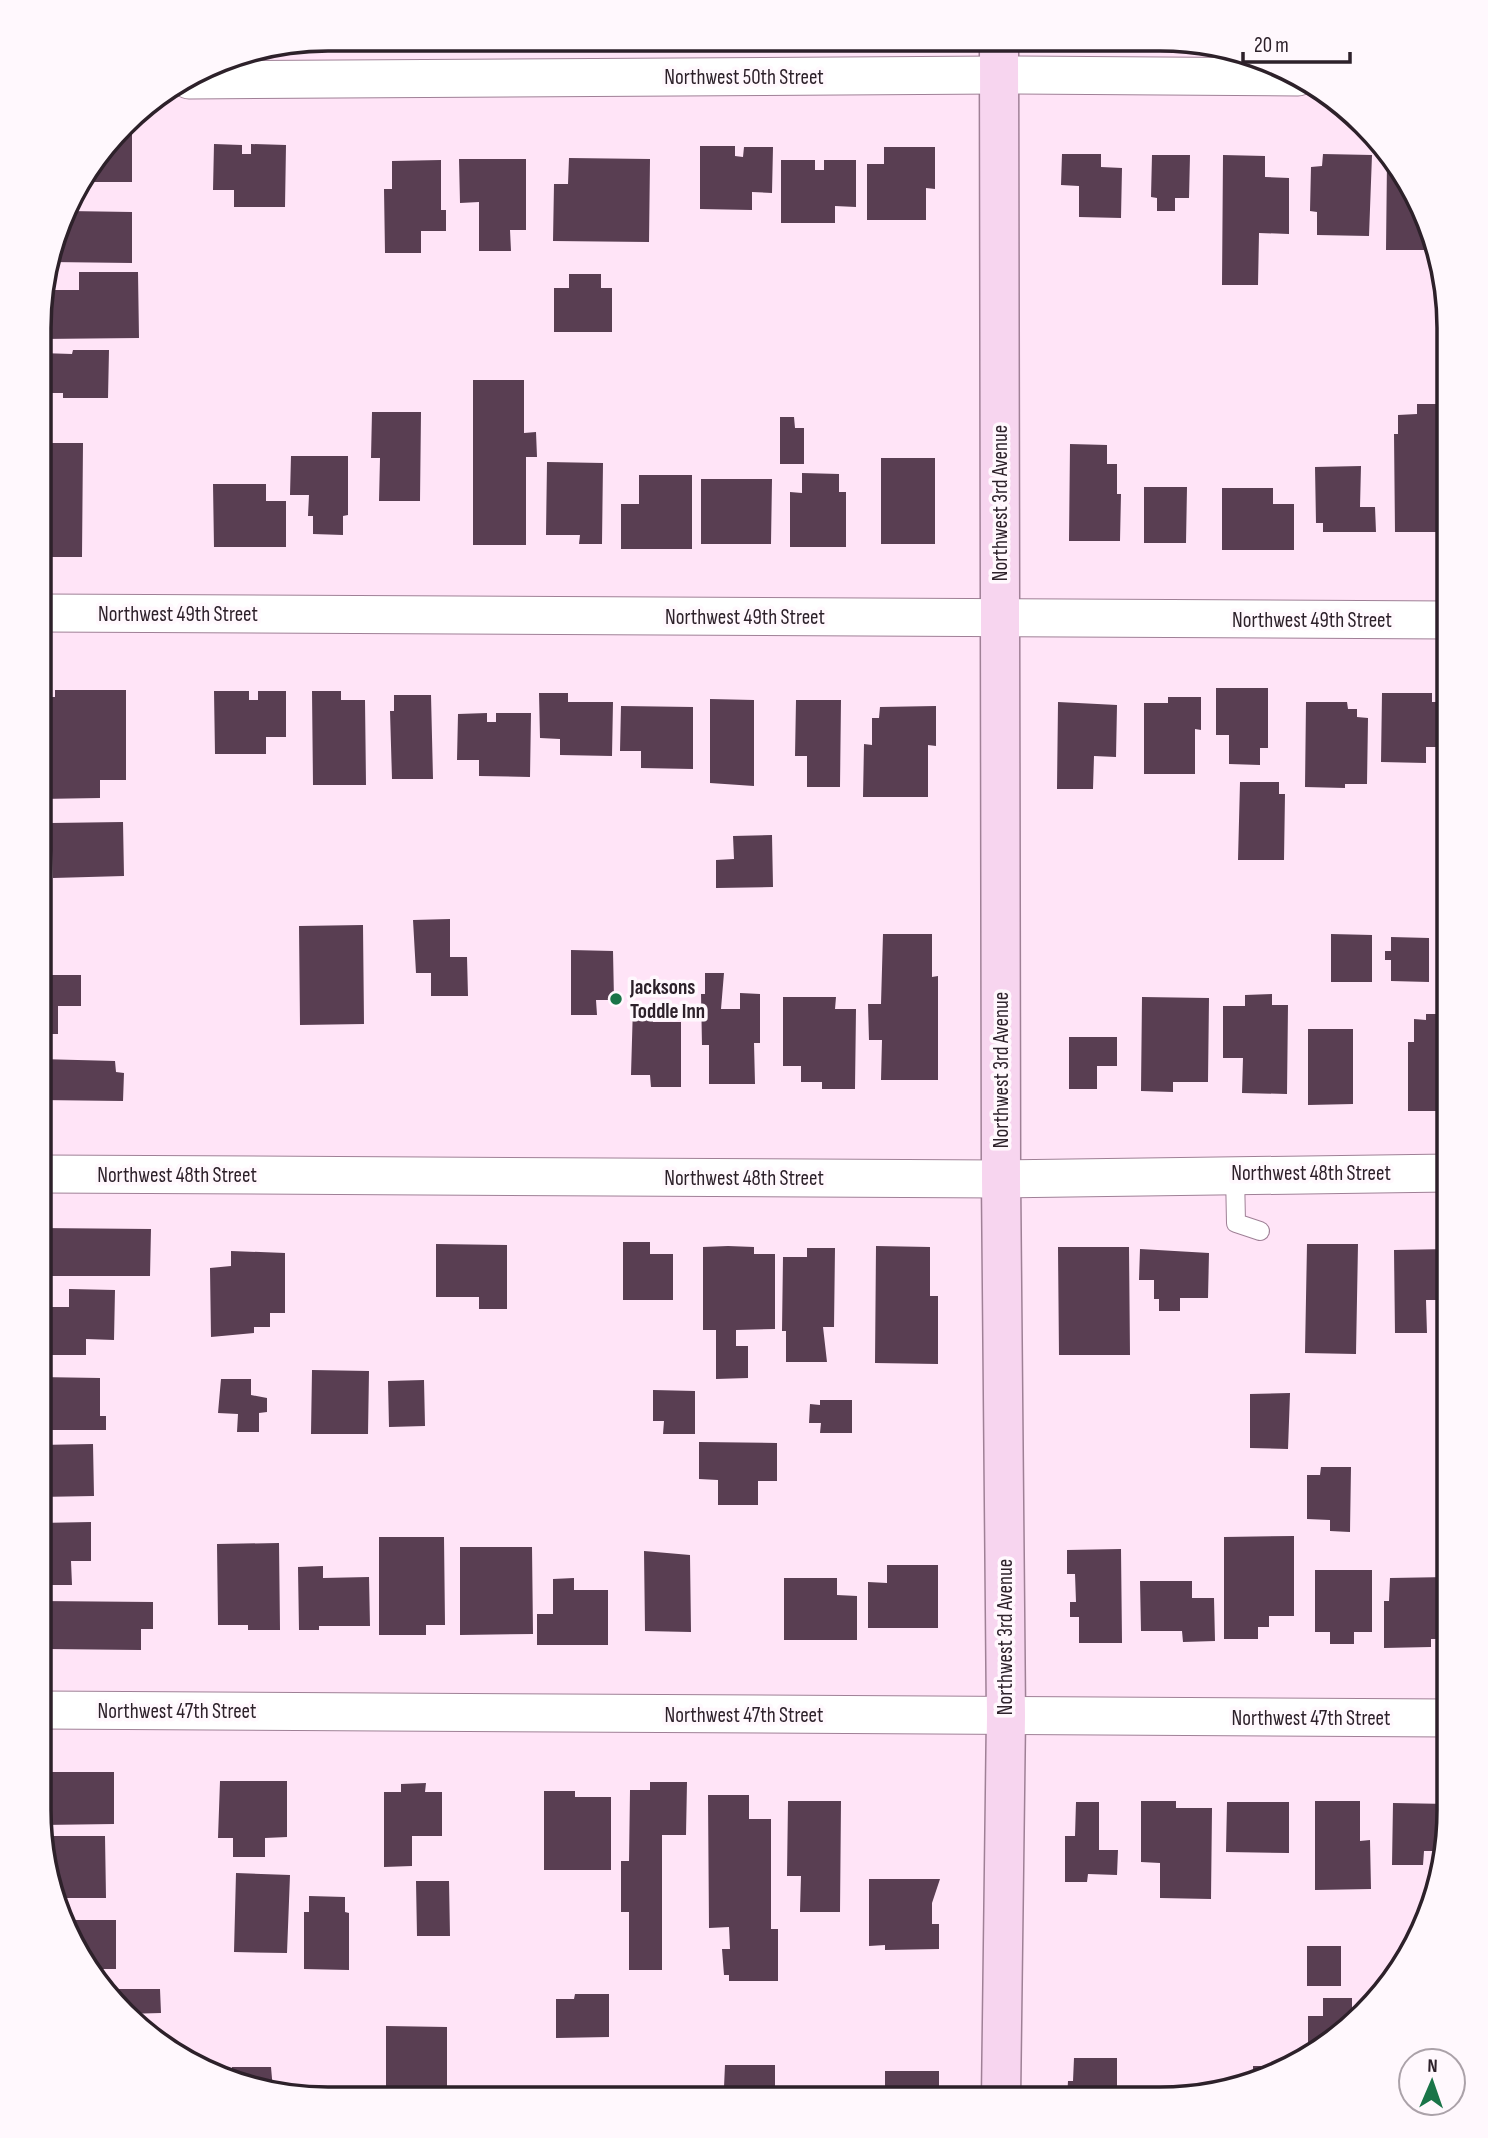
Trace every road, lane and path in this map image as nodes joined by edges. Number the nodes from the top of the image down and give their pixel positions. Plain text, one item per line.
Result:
1 (999, 58) edge
2 (1272, 74) edge
3 (204, 80) edge
4 (51, 613) edge
5 (1001, 618) junction
6 (1437, 621) edge
7 (1235, 1173) junction
8 (1437, 1173) edge
9 (51, 1174) edge
10 (1001, 1179) junction
11 (1260, 1231) dead end
12 (51, 1710) edge
13 (1006, 1716) junction
14 (1437, 1718) edge
15 (1001, 2087) edge

1 - 2 street, Northwest 50th Street
1 - 3 street, Northwest 50th Street
1 - 5 street, Northwest 3rd Avenue
4 - 5 street, Northwest 49th Street
5 - 6 street, Northwest 49th Street
5 - 10 street, Northwest 3rd Avenue
7 - 8 street, Northwest 48th Street
7 - 10 street, Northwest 48th Street
7 - 11 lane
9 - 10 street, Northwest 48th Street
10 - 13 street, Northwest 3rd Avenue
12 - 13 street, Northwest 47th Street
13 - 14 street, Northwest 47th Street
13 - 15 street, Northwest 3rd Avenue

